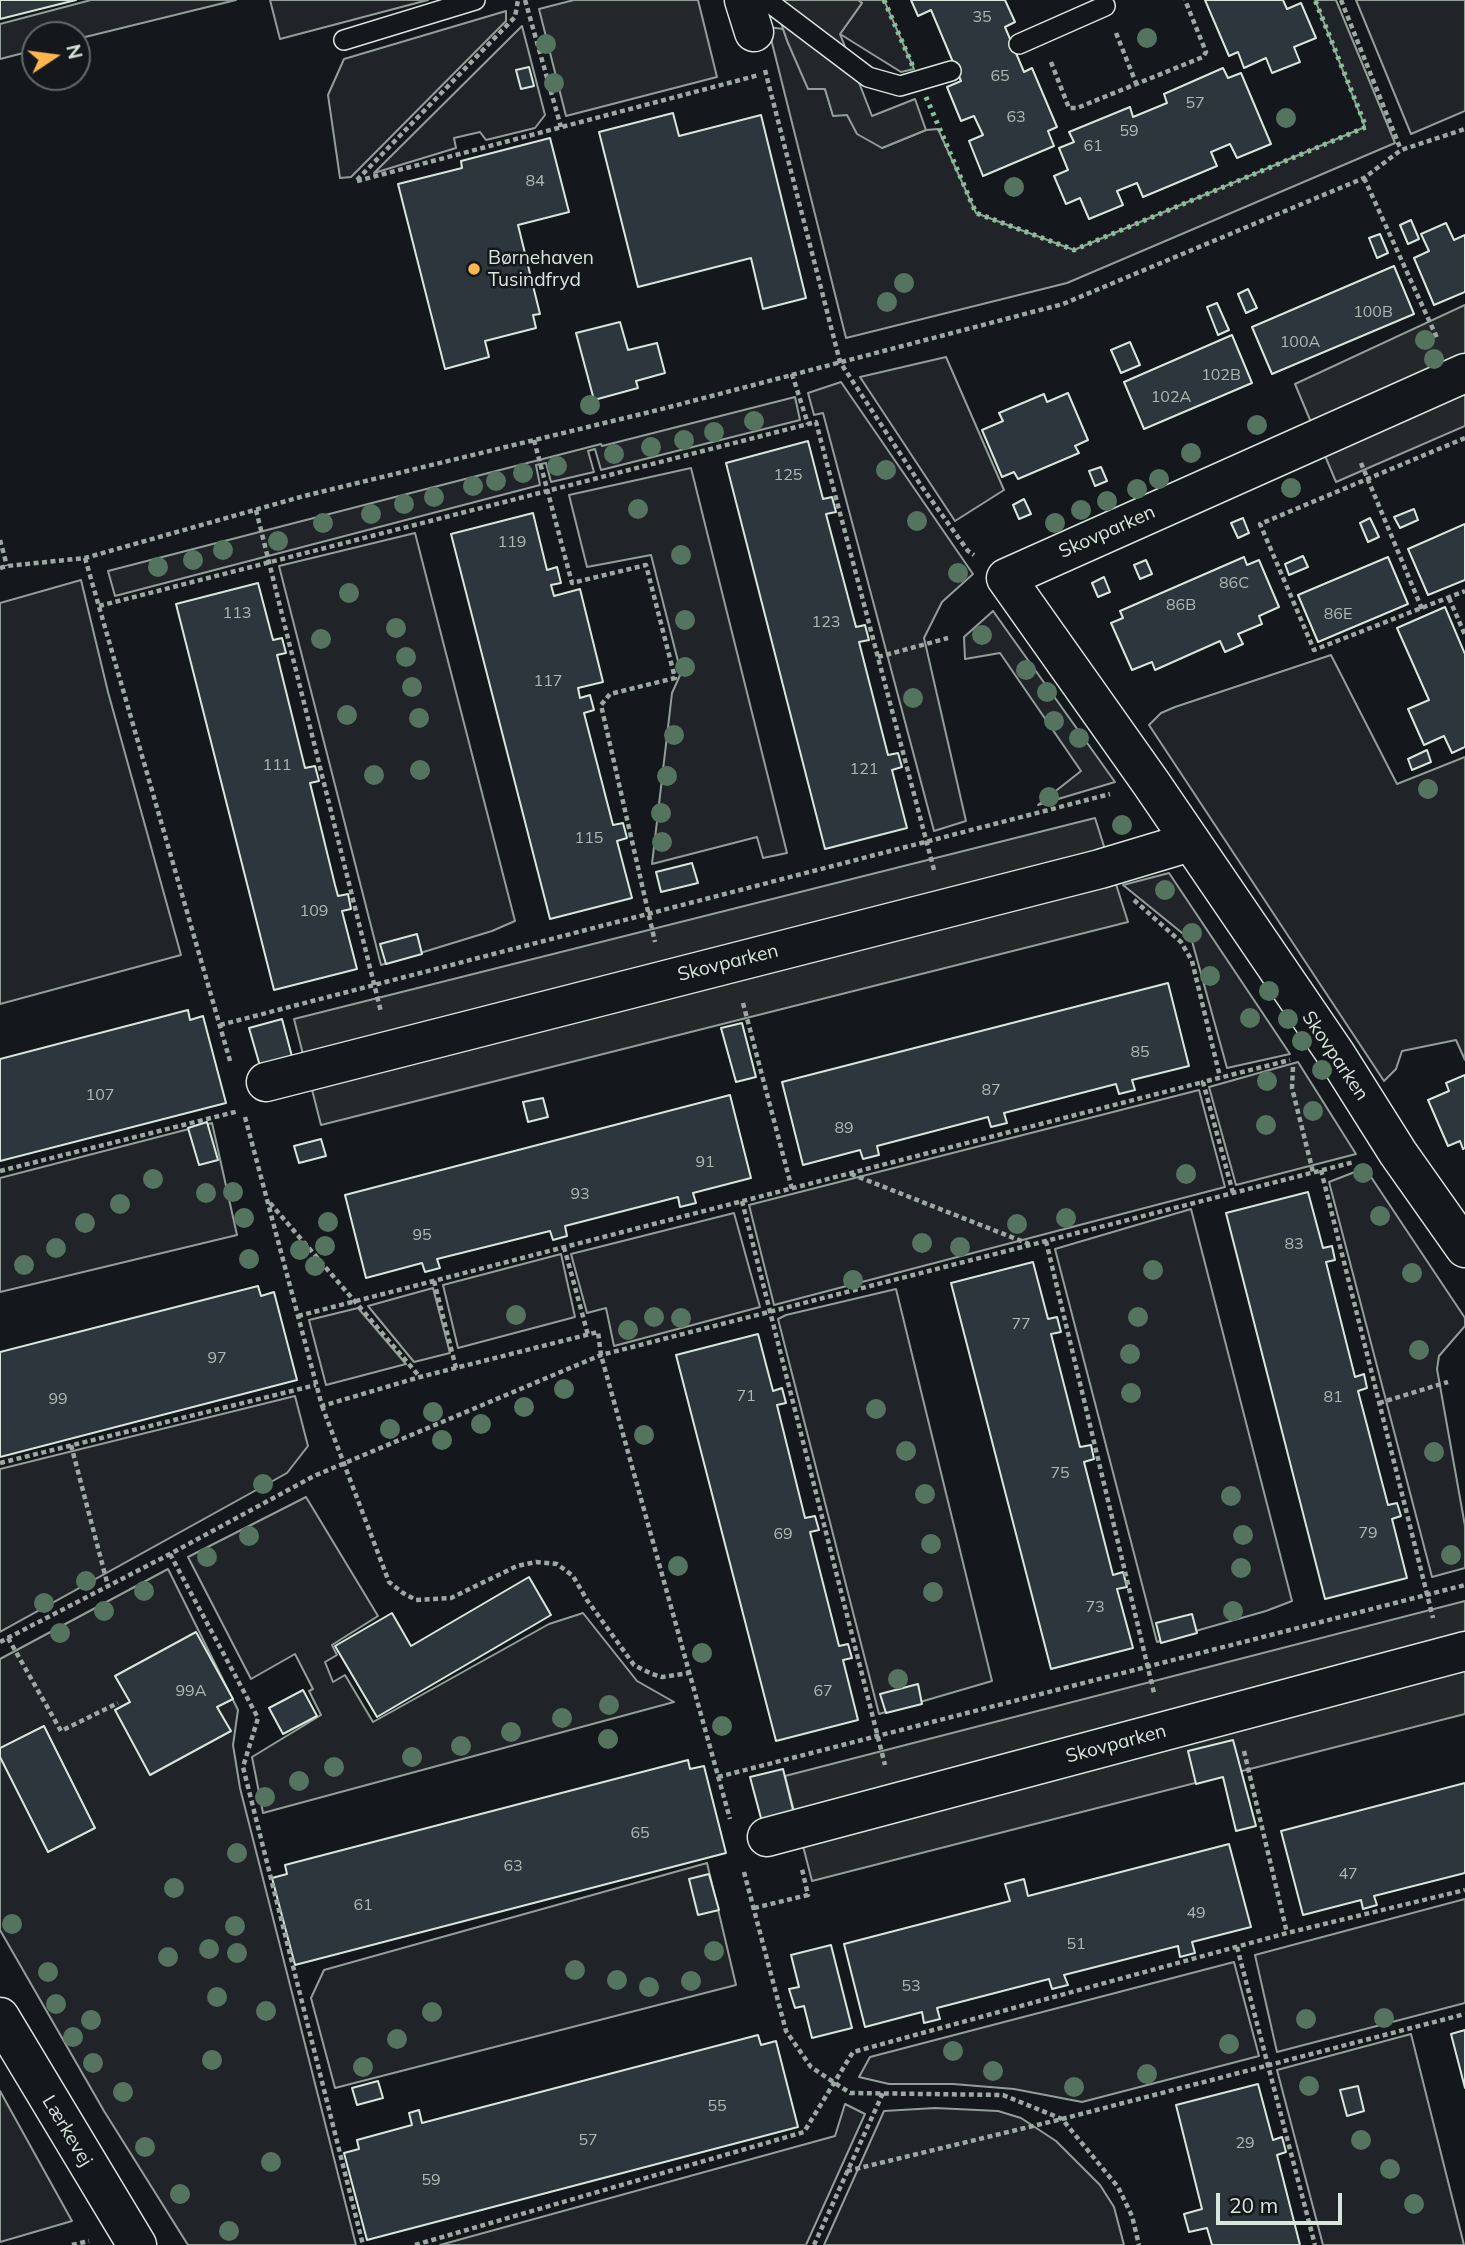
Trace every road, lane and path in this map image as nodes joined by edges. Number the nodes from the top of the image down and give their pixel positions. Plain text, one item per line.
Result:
1 (475, 0) edge
2 (518, 0) edge
3 (525, 0) edge
4 (1185, 0) edge
5 (1341, 0) edge
6 (1105, 6) joint
7 (755, 11) edge
8 (1040, 34) junction
9 (344, 40) dead end
10 (1019, 44) dead end
11 (951, 71) dead end
12 (766, 73) junction
13 (1136, 83) junction
14 (561, 127) junction
15 (1465, 129) edge
16 (1401, 150) junction
17 (1364, 178) junction
18 (840, 362) junction
19 (792, 374) junction
20 (1460, 375) edge
21 (808, 424) junction
22 (1345, 426) junction
23 (1465, 438) edge
24 (534, 440) junction
25 (1367, 479) junction
26 (547, 492) junction
27 (256, 510) junction
28 (0, 540) edge
29 (85, 558) junction
30 (269, 563) junction
31 (7, 566) junction
32 (0, 568) edge
33 (1006, 578) junction
34 (1465, 591) edge
35 (1450, 598) junction
36 (99, 606) junction
37 (1422, 609) junction
38 (1465, 635) edge
39 (948, 638) dead end
40 (878, 657) junction
41 (1151, 783) junction
42 (1190, 842) junction
43 (926, 843) junction
44 (1100, 869) junction
45 (944, 908) junction
46 (648, 915) junction
47 (732, 962) junction
48 (665, 980) junction
49 (375, 986) junction
50 (220, 1026) junction
51 (391, 1050) junction
52 (230, 1062) dead end
53 (1220, 1077) junction
54 (1203, 1082) junction
55 (255, 1096) junction
56 (1398, 1153) junction
57 (1321, 1170) junction
58 (0, 1171) edge
59 (1313, 1172) junction
60 (851, 1173) junction
61 (792, 1188) junction
62 (1233, 1193) junction
63 (267, 1200) junction
64 (742, 1201) junction
65 (1462, 1238) edge
66 (1046, 1241) junction
67 (1030, 1245) junction
68 (564, 1247) junction
69 (434, 1281) junction
70 (355, 1301) junction
71 (770, 1312) junction
72 (298, 1316) junction
73 (588, 1335) junction
74 (601, 1355) junction
75 (456, 1368) junction
76 (420, 1377) junction
77 (1448, 1382) dead end
78 (316, 1385) junction
79 (1379, 1403) junction
80 (322, 1406) junction
81 (71, 1445) junction
82 (344, 1462) junction
83 (0, 1463) edge
84 (170, 1554) junction
85 (1465, 1585) edge
86 (108, 1586) junction
87 (1427, 1595) junction
88 (8, 1638) junction
89 (0, 1642) edge
90 (1454, 1654) edge
91 (1147, 1667) junction
92 (689, 1673) junction
93 (118, 1703) dead end
94 (1235, 1712) junction
95 (1163, 1731) junction
96 (877, 1736) junction
97 (718, 1777) junction
98 (895, 1803) junction
99 (763, 1832) junction
100 (743, 1869) dead end
101 (1465, 1890) edge
102 (754, 1908) junction
103 (1287, 1933) junction
104 (1237, 1947) junction
105 (1465, 2014) edge
106 (0, 2017) edge
107 (1268, 2064) junction
108 (835, 2081) junction
109 (883, 2093) junction
110 (1062, 2119) junction
111 (847, 2171) junction
112 (137, 2245) edge
113 (363, 2245) edge
114 (415, 2245) edge
115 (814, 2245) edge
116 (1139, 2245) edge
117 (1315, 2245) edge

1 - 9 lane
2 - 14 path
3 - 14 path
4 - 13 path
5 - 16 path
6 - 8 lane
6 - 13 path
7 - 11 lane
7 - 12 path
8 - 10 lane
8 - 13 path
12 - 14 path
12 - 18 path
15 - 16 path
16 - 17 path
17 - 18 path
17 - 20 path
18 - 19 path
18 - 33 path
19 - 21 path
19 - 24 path
20 - 22 street, Skovparken
21 - 26 path
21 - 40 path
22 - 25 path
22 - 33 street, Skovparken
23 - 25 path
24 - 26 path
24 - 27 path
25 - 37 path
25 - 37 path
26 - 30 path
26 - 46 path
27 - 29 path
27 - 30 path
28 - 31 path
29 - 31 path
29 - 36 path
30 - 36 path
30 - 49 path
31 - 32 path
33 - 41 street, Skovparken
34 - 35 path
35 - 37 path
35 - 38 path
36 - 50 path
39 - 40 path
40 - 43 path
41 - 42 street, Skovparken
41 - 43 path
42 - 44 street, Skovparken
42 - 56 street, Skovparken
43 - 45 path
43 - 46 path
44 - 45 street, Skovparken
44 - 53 path
45 - 47 street, Skovparken
46 - 48 path
46 - 49 path
47 - 48 street, Skovparken
47 - 61 path
48 - 51 street, Skovparken
49 - 50 path
49 - 51 path
50 - 52 path
51 - 55 street, Skovparken
53 - 54 path
53 - 59 path
54 - 60 path
54 - 62 path
55 - 58 path
55 - 63 path
56 - 57 path
56 - 65 street, Skovparken
57 - 59 path
57 - 79 path
59 - 62 path
60 - 61 path
60 - 67 path
61 - 64 path
62 - 66 path
63 - 70 path
63 - 72 path
64 - 68 path
64 - 71 path
66 - 67 path
66 - 91 path
67 - 71 path
68 - 69 path
68 - 73 path
69 - 70 path
69 - 75 path
70 - 72 path
70 - 76 path
71 - 74 path
71 - 96 path
72 - 78 path
73 - 74 path
73 - 75 path
74 - 82 path
74 - 92 path
75 - 76 path
76 - 80 path
77 - 79 path
78 - 80 path
78 - 81 path
79 - 87 path
80 - 82 path
81 - 83 path
81 - 86 path
82 - 84 path
82 - 92 path
84 - 86 path
84 - 113 path
85 - 87 path
86 - 88 path
87 - 90 path
87 - 91 path
88 - 89 path
88 - 93 path
90 - 94 street, Skovparken
91 - 95 path
91 - 96 path
92 - 97 path
94 - 95 street, Skovparken
94 - 103 path
95 - 98 street, Skovparken
96 - 97 path
96 - 98 path
97 - 99 path
98 - 99 street, Skovparken
99 - 102 path
100 - 102 path
101 - 103 path
102 - 108 path
103 - 104 path
104 - 107 path
104 - 108 path
105 - 107 path
106 - 112 street, Lærkevej
107 - 110 path
107 - 117 path
108 - 109 path
108 - 114 path
109 - 110 path
109 - 111 path
110 - 111 path
110 - 116 path
111 - 115 path

